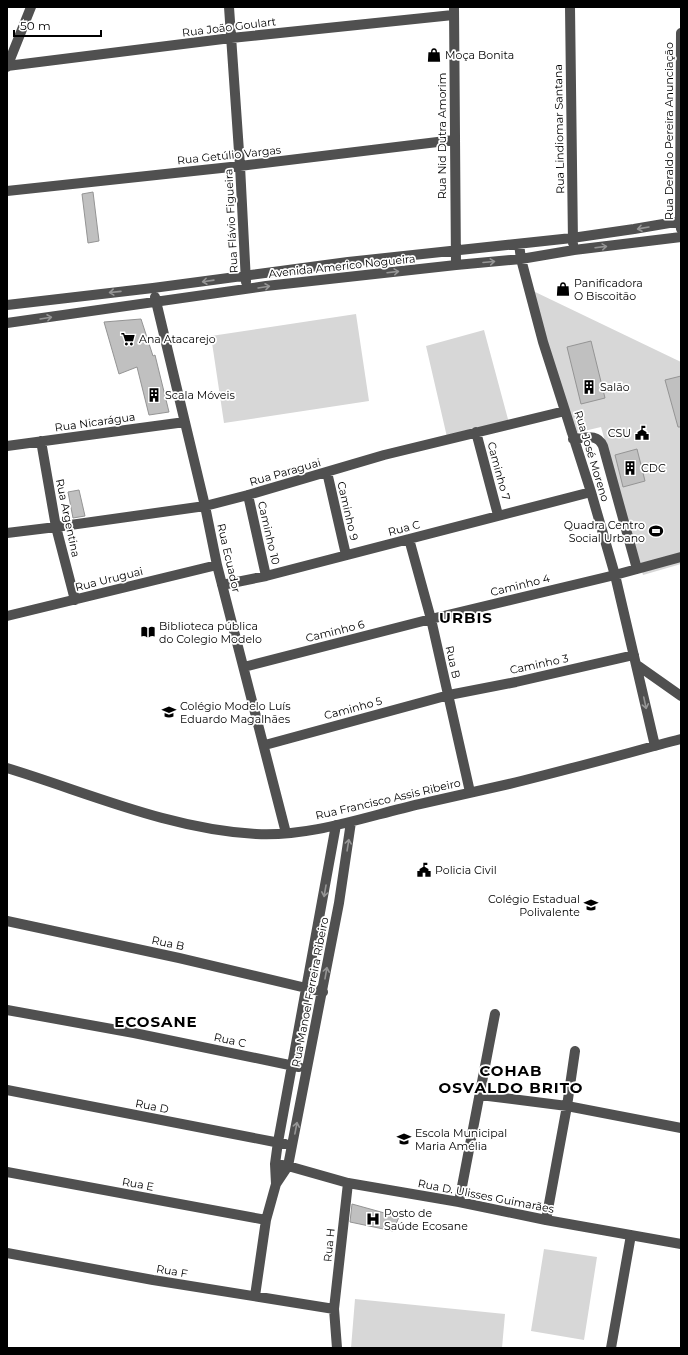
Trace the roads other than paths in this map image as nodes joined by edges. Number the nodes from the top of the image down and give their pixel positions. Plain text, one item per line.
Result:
1 (31, 7) edge
2 (229, 7) edge
3 (570, 7) edge
4 (454, 11) edge
5 (681, 33) edge
6 (230, 38) junction
7 (7, 67) edge
8 (454, 140) junction
9 (240, 166) junction
10 (7, 191) edge
11 (681, 224) edge
12 (681, 237) edge
13 (572, 238) junction
14 (518, 244) junction
15 (455, 249) junction
16 (574, 250) junction
17 (521, 259) junction
18 (456, 265) junction
19 (246, 276) junction
20 (154, 288) junction
21 (246, 290) junction
22 (156, 302) junction
23 (7, 305) edge
24 (7, 323) edge
25 (565, 411) junction
26 (185, 422) junction
27 (476, 432) junction
28 (573, 439) junction
29 (41, 441) junction
30 (7, 446) edge
31 (327, 472) junction
32 (591, 492) junction
33 (248, 496) junction
34 (205, 506) junction
35 (498, 515) junction
36 (56, 527) junction
37 (7, 533) edge
38 (408, 539) junction
39 (346, 555) junction
40 (681, 557) edge
41 (217, 565) junction
42 (637, 569) junction
43 (615, 575) junction
44 (266, 576) junction
45 (222, 585) junction
46 (75, 600) junction
47 (7, 616) edge
48 (431, 619) junction
49 (636, 660) junction
50 (244, 667) junction
51 (449, 695) junction
52 (681, 696) edge
53 (681, 739) edge
54 (264, 745) junction
55 (655, 746) junction
56 (7, 768) edge
57 (470, 792) junction
58 (351, 822) junction
59 (336, 825) junction
60 (286, 833) junction
61 (7, 921) edge
62 (307, 989) junction
63 (322, 992) junction
64 (7, 1010) edge
65 (496, 1014) dead end
66 (575, 1050) dead end
67 (293, 1066) junction
68 (307, 1068) junction
69 (7, 1090) edge
70 (480, 1095) junction
71 (567, 1106) junction
72 (681, 1128) edge
73 (278, 1142) junction
74 (292, 1145) junction
75 (275, 1164) junction
76 (288, 1166) junction
77 (7, 1172) edge
78 (348, 1183) junction
79 (276, 1184) junction
80 (459, 1202) junction
81 (266, 1220) junction
82 (546, 1220) junction
83 (631, 1235) junction
84 (681, 1244) edge
85 (7, 1252) edge
86 (254, 1296) junction
87 (334, 1309) junction
88 (337, 1348) edge
89 (611, 1348) edge

1 - 7 street
2 - 6 street, Rua Flávio Figueira
3 - 13 street, Rua Lindiomar Santana
4 - 6 street, Rua João Goulart
4 - 8 street, Rua Nid Dutra Amorim
5 - 11 street, Rua Deraldo Pereira Anunciação
6 - 7 street, Rua João Goulart
6 - 9 street, Rua Flávio Figueira
8 - 9 street, Rua Getúlio Vargas
8 - 15 street, Rua Nid Dutra Amorim
9 - 10 street, Rua Getúlio Vargas
9 - 19 street, Rua Flávio Figueira
11 -> 13 street, Avenida Americo Nogueira
16 -> 12 street, Avenida Americo Nogueira
13 - 14 street, Avenida Americo Nogueira
13 - 16 street, Rua Lindiomar Santana
14 - 15 street, Avenida Americo Nogueira
14 - 17 street, Rua José Moreno
15 - 18 street, Rua Nid Dutra Amorim
15 - 19 street, Avenida Americo Nogueira
16 - 17 street, Avenida Americo Nogueira
18 -> 17 street, Avenida Americo Nogueira
17 - 25 street, Rua José Moreno
21 -> 18 street, Avenida Americo Nogueira
19 -> 20 street, Avenida Americo Nogueira
19 - 21 street, Rua Flávio Figueira
20 - 22 street, Rua Ecuador
20 -> 23 street, Avenida Americo Nogueira
21 - 22 street, Avenida Americo Nogueira
24 -> 22 street, Avenida Americo Nogueira
22 - 26 street, Rua Ecuador
25 - 27 street, Rua Paraguai
25 - 28 street, Rua José Moreno
26 - 29 street, Rua Nicarágua
26 - 34 street, Rua Ecuador
27 - 31 street, Rua Paraguai
27 - 35 street, Caminho 7
28 - 32 street, Rua José Moreno
28 - 42 street
29 - 30 street, Rua Nicarágua
29 - 36 street, Rua Argentina
31 - 33 street, Rua Paraguai
31 - 39 street, Caminho 9
32 - 35 street, Rua C
32 - 43 street, Rua José Moreno
33 - 34 street, Rua Paraguai
33 - 44 street, Caminho 10
34 - 36 street, Rua Paraguai
34 - 41 street, Rua Ecuador
35 - 38 street, Rua C
36 - 37 street, Rua Paraguai
36 - 46 street, Rua Argentina
38 - 39 street, Rua C
38 - 48 street, Rua B
39 - 44 street, Rua C
40 - 42 street, Caminho 4
41 - 45 street, Rua Ecuador
41 - 46 street, Rua Uruguai
42 - 43 street, Caminho 4
43 - 48 street, Caminho 4
43 - 49 street, Rua José Moreno
44 - 45 street, Rua C
45 - 50 street, Rua Ecuador
46 - 47 street, Rua Uruguai
48 - 50 street, Caminho 6
48 - 51 street, Rua B
49 - 51 street, Caminho 3
49 - 52 street
49 -> 55 street, Rua José Moreno
50 - 54 street, Rua Ecuador
51 - 54 street, Caminho 5
51 - 57 street, Rua B
53 - 55 street, Rua Francisco Assis Ribeiro
54 - 60 street, Rua Ecuador
55 - 57 street, Rua Francisco Assis Ribeiro
56 - 60 street, Rua Francisco Assis Ribeiro
57 - 58 street, Rua Francisco Assis Ribeiro
58 - 59 street, Rua Francisco Assis Ribeiro
63 -> 58 street, Rua Manoel Ferreira Ribeiro
59 - 60 street, Rua Francisco Assis Ribeiro
59 -> 62 street, Rua Manoel Ferreira Ribeiro
61 - 62 street, Rua B
62 - 63 street, Rua B
62 - 67 street, Rua Manoel Ferreira Ribeiro
63 - 68 street, Rua Manoel Ferreira Ribeiro
64 - 67 street, Rua C
65 - 70 street
66 - 71 street
67 - 68 street, Rua C
67 - 73 street, Rua Manoel Ferreira Ribeiro
74 -> 68 street, Rua Manoel Ferreira Ribeiro
69 - 73 street, Rua D
70 - 71 street
70 - 80 street
71 - 72 street
71 - 82 street
73 - 74 street, Rua D
73 - 75 street, Rua Manoel Ferreira Ribeiro
74 - 76 street, Rua Manoel Ferreira Ribeiro
75 - 76 street
75 - 79 street, Rua Manoel Ferreira Ribeiro
76 - 78 street, Rua D. Ulisses Guimarães
76 - 79 street, Rua Manoel Ferreira Ribeiro
77 - 81 street, Rua E
78 - 80 street, Rua D. Ulisses Guimarães
78 - 87 street, Rua H
79 - 81 street, Rua Manoel Ferreira Ribeiro
80 - 82 street, Rua D. Ulisses Guimarães
81 - 86 street, Rua Manoel Ferreira Ribeiro
82 - 83 street, Rua D. Ulisses Guimarães
83 - 84 street, Rua D. Ulisses Guimarães
83 - 89 street
85 - 86 street, Rua F
86 - 87 street, Rua F
87 - 88 street, Rua H

